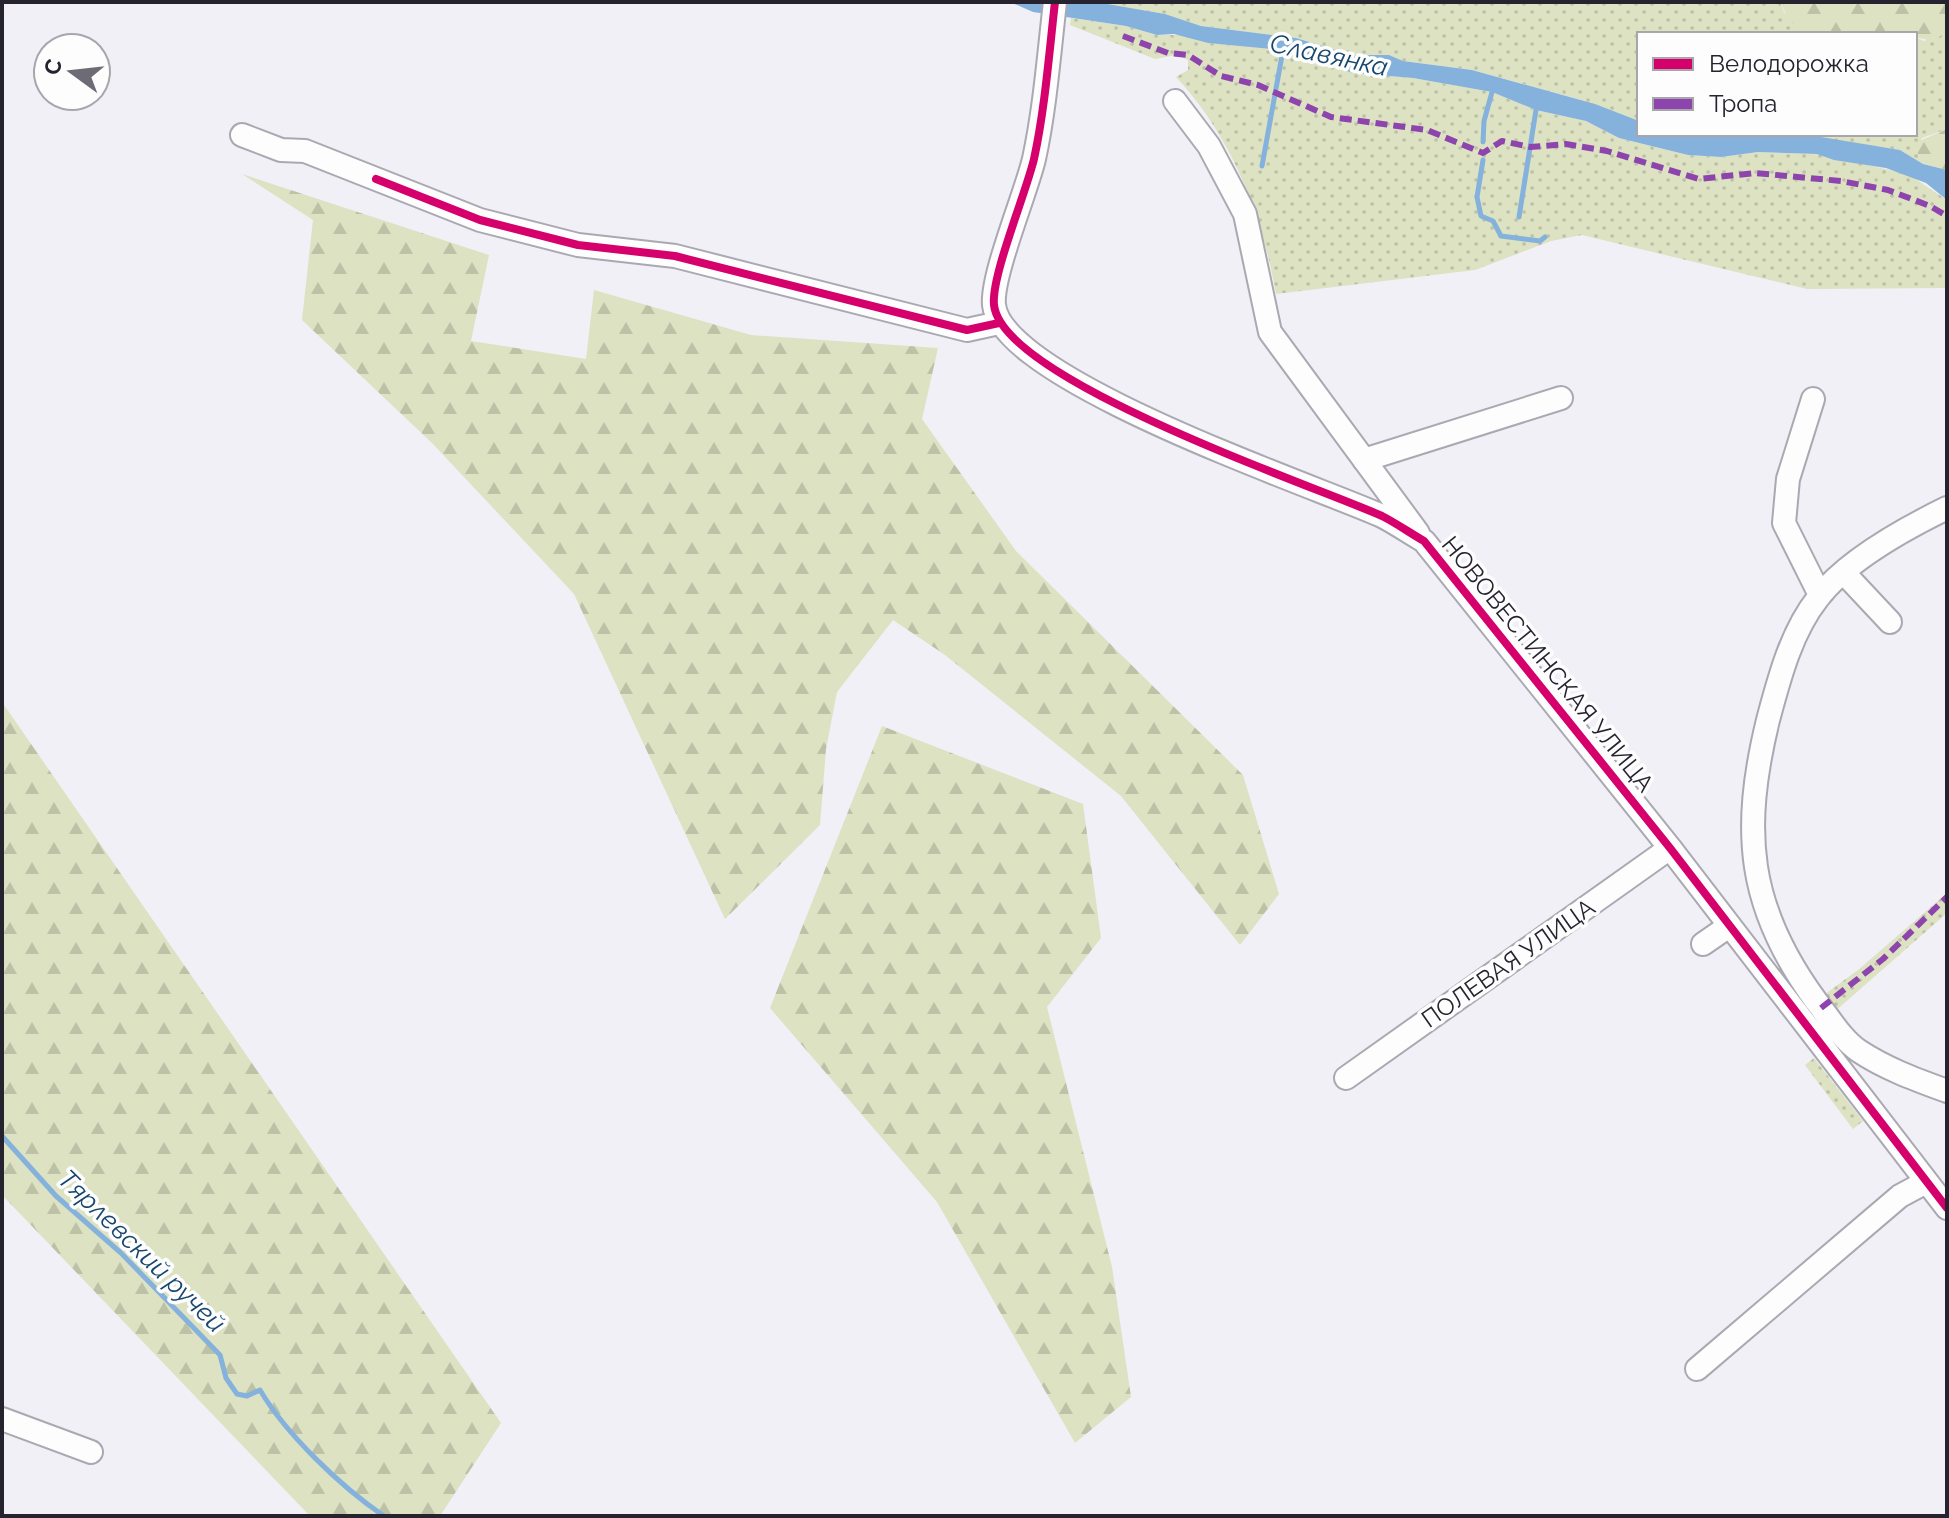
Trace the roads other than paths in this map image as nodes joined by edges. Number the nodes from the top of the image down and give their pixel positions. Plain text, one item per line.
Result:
1 (1055, 2) edge
2 (1175, 101) dead end
3 (242, 135) dead end
4 (999, 323) junction
5 (1561, 398) dead end
6 (1813, 399) dead end
7 (1364, 460) junction
8 (1947, 508) edge
9 (1424, 541) junction
10 (1845, 574) junction
11 (1820, 595) junction
12 (1890, 622) dead end
13 (1670, 848) junction
14 (1729, 926) junction
15 (1703, 944) dead end
16 (1784, 958) junction
17 (1768, 978) junction
18 (1856, 1050) junction
19 (1835, 1065) junction
20 (1346, 1078) dead end
21 (1947, 1091) edge
22 (1926, 1182) junction
23 (1947, 1208) edge
24 (1697, 1369) dead end
25 (2, 1419) edge
26 (91, 1452) dead end

1 - 4 street
2 - 7 street
3 - 4 street
4 - 9 street, НОВОВЕСТИНСКАЯ УЛИЦА
5 - 7 street
6 - 11 street
7 - 9 street
8 - 10 street
9 - 13 street, НОВОВЕСТИНСКАЯ УЛИЦА
10 - 11 street
10 - 12 street
11 - 16 street
13 - 14 street, НОВОВЕСТИНСКАЯ УЛИЦА
13 - 20 street, ПОЛЕВАЯ УЛИЦА
14 - 15 street
14 - 17 street, НОВОВЕСТИНСКАЯ УЛИЦА
16 - 17 street
16 - 18 street
17 - 19 street, НОВОВЕСТИНСКАЯ УЛИЦА
18 - 19 street
18 - 21 street
19 - 22 street, НОВОВЕСТИНСКАЯ УЛИЦА
22 - 23 street, НОВОВЕСТИНСКАЯ УЛИЦА
22 - 24 street
25 - 26 street

